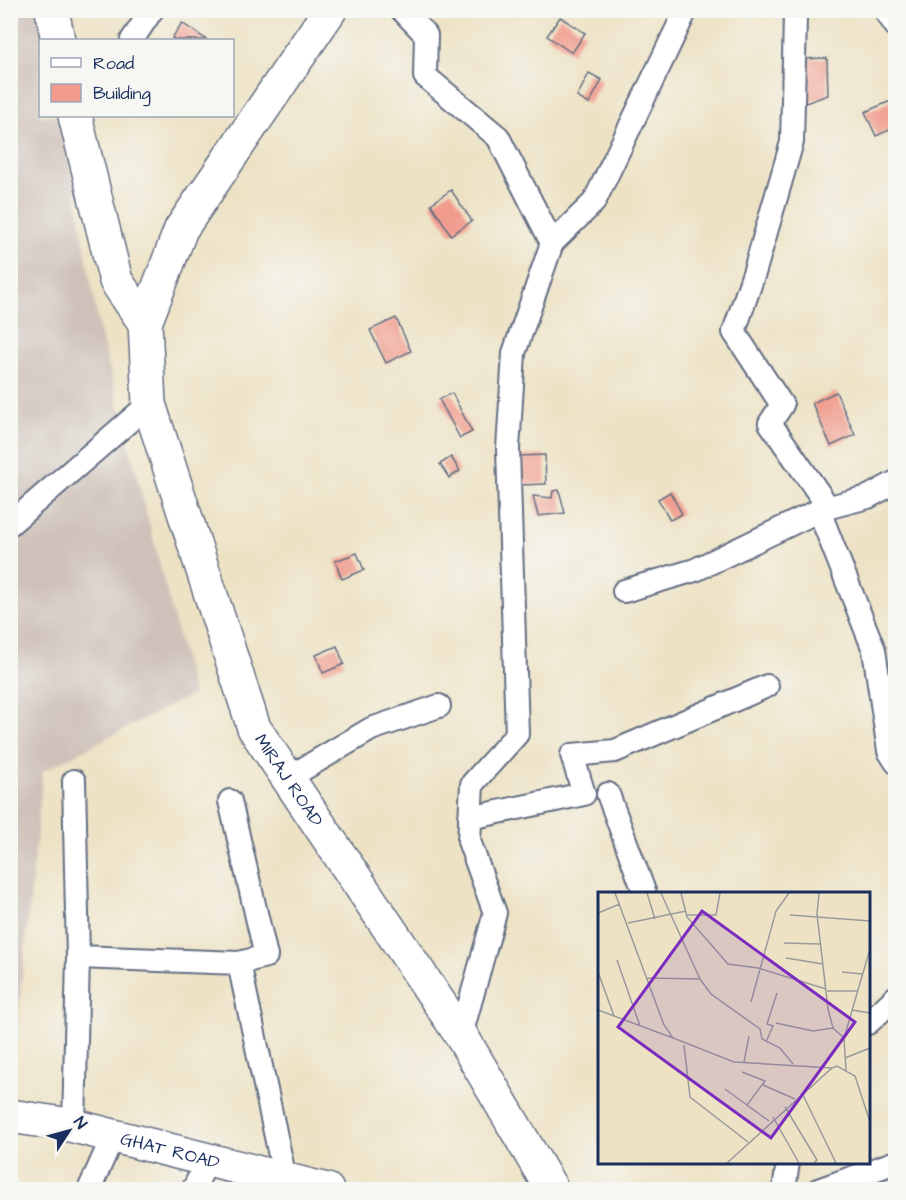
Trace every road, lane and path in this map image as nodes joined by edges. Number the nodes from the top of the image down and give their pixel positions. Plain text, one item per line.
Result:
1 (52, 10) edge
2 (152, 10) edge
3 (330, 10) edge
4 (402, 10) edge
5 (686, 10) edge
6 (797, 10) edge
7 (885, 10) edge
8 (896, 26) edge
9 (58, 39) edge
10 (133, 39) edge
11 (77, 117) edge
12 (552, 243) junction
13 (145, 323) junction
14 (149, 404) junction
15 (896, 482) edge
16 (822, 509) junction
17 (10, 524) edge
18 (624, 591) dead end
19 (767, 686) dead end
20 (439, 706) dead end
21 (896, 762) edge
22 (288, 778) junction
23 (74, 781) dead end
24 (608, 794) dead end
25 (230, 801) dead end
26 (470, 818) junction
27 (644, 892) edge
28 (78, 957) junction
29 (239, 963) junction
30 (896, 997) edge
31 (870, 1021) edge
32 (461, 1035) junction
33 (10, 1116) edge
34 (74, 1126) junction
35 (113, 1136) junction
36 (208, 1160) junction
37 (896, 1162) edge
38 (788, 1164) edge
39 (285, 1179) junction
40 (89, 1190) edge
41 (193, 1190) edge
42 (327, 1190) edge
43 (552, 1190) edge
44 (784, 1190) edge
45 (818, 1190) edge

1 - 9 main road
2 - 10 street
3 - 13 main road
4 - 12 street
5 - 12 street
6 - 16 street
7 - 8 street
11 - 13 main road
12 - 26 street
13 - 14 main road, MIRAJ ROAD
14 - 17 street
14 - 22 main road, MIRAJ ROAD
15 - 16 street
16 - 18 street
16 - 21 street
19 - 26 street
20 - 22 street
22 - 32 main road, MIRAJ ROAD
23 - 28 street
24 - 27 street
25 - 29 street
26 - 32 street
28 - 29 street
28 - 34 street
29 - 39 street
30 - 31 street
32 - 43 main road, MIRAJ ROAD
33 - 34 main road, GHAT ROAD
34 - 35 main road, GHAT ROAD
35 - 36 main road, GHAT ROAD
35 - 40 street
36 - 39 main road, GHAT ROAD
36 - 41 street
37 - 45 street
38 - 44 street
39 - 42 main road, GHAT ROAD

